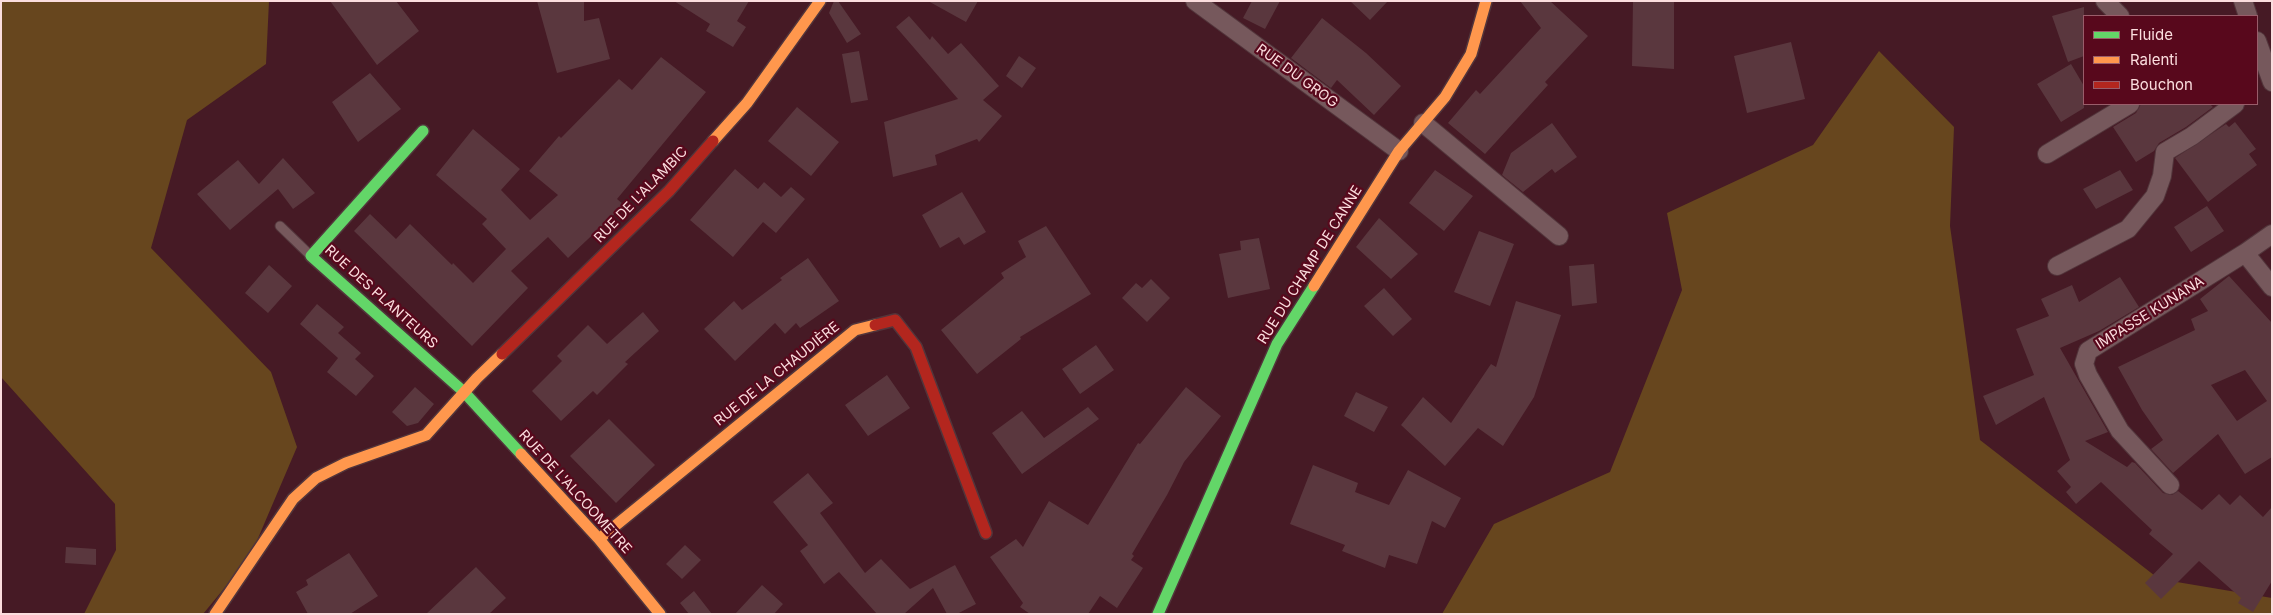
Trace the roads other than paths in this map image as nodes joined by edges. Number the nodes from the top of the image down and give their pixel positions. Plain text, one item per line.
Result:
1 (820, 1) edge
2 (1195, 1) edge
3 (1486, 1) edge
4 (2105, 1) edge
5 (2243, 1) edge
6 (2119, 15) edge
7 (2248, 15) edge
8 (2258, 50) edge
9 (2260, 69) edge
10 (2272, 82) edge
11 (2128, 105) edge
12 (2234, 105) edge
13 (1423, 123) junction
14 (423, 131) dead end
15 (1399, 151) junction
16 (2047, 154) dead end
17 (280, 226) dead end
18 (2272, 234) edge
19 (1559, 236) dead end
20 (2245, 253) junction
21 (311, 256) junction
22 (2057, 266) dead end
23 (2272, 286) edge
24 (464, 392) junction
25 (2170, 484) dead end
26 (986, 533) dead end
27 (598, 539) junction
28 (215, 614) edge
29 (660, 614) edge
30 (1158, 614) edge

1 - 24 street, RUE DE L'ALAMBIC
2 - 15 street, RUE DU GROG
3 - 13 street, RUE DU CHAMP DE CANNE
4 - 6 street
5 - 7 street
8 - 9 street
9 - 10 street
11 - 16 street
12 - 22 street
13 - 15 street, RUE DU CHAMP DE CANNE
13 - 19 street
14 - 21 street, RUE DES PLANTEURS
15 - 30 street, RUE DU CHAMP DE CANNE
17 - 21 lane
18 - 20 street, IMPASSE KUNANA
20 - 23 street
20 - 25 street, IMPASSE KUNANA
21 - 24 street, RUE DES PLANTEURS
24 - 27 street, RUE DE L'ALCOOMETRE
24 - 28 street, RUE DE L'ALAMBIC
26 - 27 street, RUE DE LA CHAUDIÈRE
27 - 29 street, RUE DE L'ALCOOMETRE

